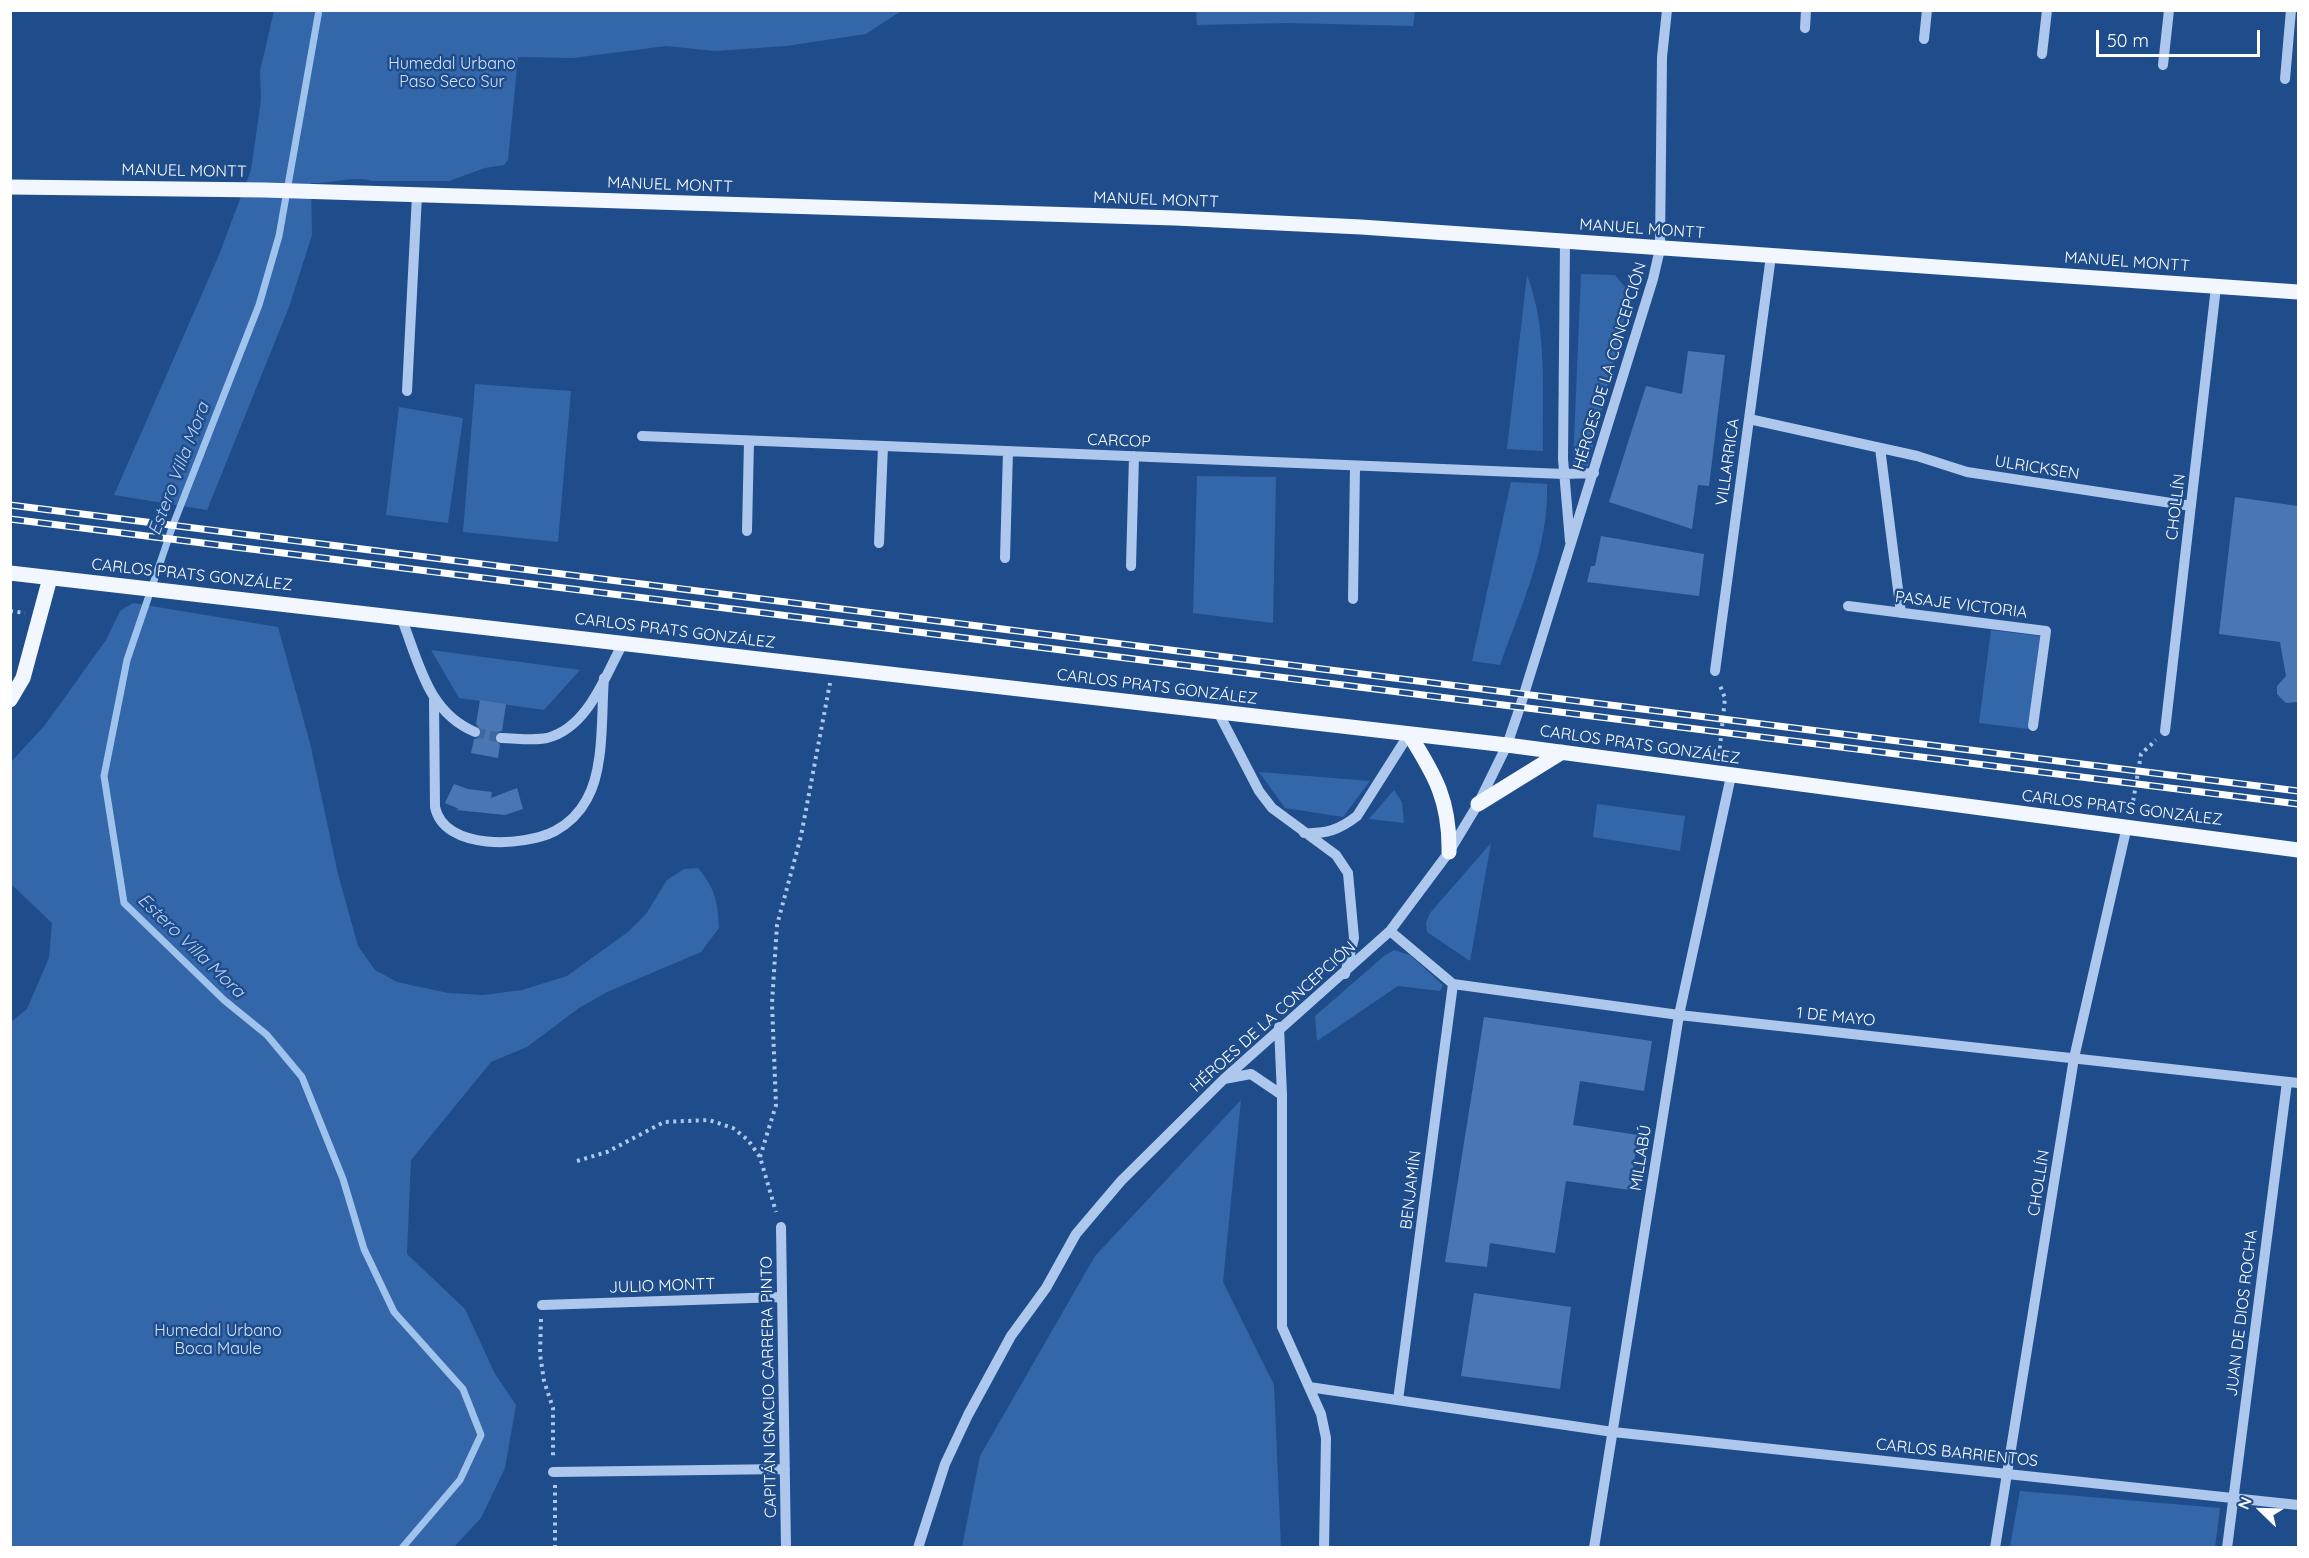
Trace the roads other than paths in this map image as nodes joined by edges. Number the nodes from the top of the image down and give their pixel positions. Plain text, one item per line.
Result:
1 (1667, 10) edge
2 (1806, 10) edge
3 (1927, 10) edge
4 (2047, 10) edge
5 (2169, 10) edge
6 (2291, 10) edge
7 (1804, 28) dead end
8 (1924, 39) dead end
9 (2042, 54) dead end
10 (2163, 65) dead end
11 (2285, 79) dead end
12 (10, 187) edge
13 (417, 195) junction
14 (1565, 242) junction
15 (1660, 249) junction
16 (1771, 256) junction
17 (2217, 287) junction
18 (2298, 292) edge
19 (407, 391) dead end
20 (1749, 419) junction
21 (642, 436) dead end
22 (749, 441) junction
23 (883, 446) junction
24 (1880, 448) junction
25 (1008, 451) junction
26 (1134, 456) junction
27 (1355, 466) junction
28 (1594, 473) junction
29 (1564, 474) junction
30 (2191, 506) junction
31 (747, 531) dead end
32 (879, 543) dead end
33 (1570, 547) junction
34 (1005, 558) dead end
35 (1131, 566) dead end
36 (10, 573) edge
37 (50, 578) junction
38 (1353, 599) dead end
39 (1848, 606) dead end
40 (1901, 613) junction
41 (401, 617) junction
42 (623, 643) junction
43 (1715, 671) road end
44 (604, 678) junction
45 (10, 700) edge
46 (434, 700) junction
47 (1218, 712) junction
48 (2033, 726) dead end
49 (2165, 731) road end
50 (475, 732) tunnel mouth
51 (1409, 734) junction
52 (501, 738) tunnel mouth
53 (1507, 745) junction
54 (1562, 752) junction
55 (1731, 776) junction
56 (1478, 804) junction
57 (2127, 826) junction
58 (1304, 833) junction
59 (2298, 850) edge
60 (1449, 852) junction
61 (1390, 931) junction
62 (1345, 974) junction
63 (1453, 984) junction
64 (1680, 1015) junction
65 (1279, 1027) junction
66 (2074, 1058) junction
67 (1224, 1079) junction
68 (2293, 1082) edge
69 (1282, 1095) junction
70 (782, 1227) road end
71 (782, 1297) junction
72 (542, 1305) road end
73 (1309, 1387) junction
74 (1398, 1400) junction
75 (1613, 1432) junction
76 (785, 1469) junction
77 (553, 1472) road end
78 (2007, 1474) junction
79 (2233, 1498) junction
80 (2298, 1505) edge
81 (786, 1548) edge
82 (918, 1548) edge
83 (1324, 1548) edge
84 (1594, 1548) edge
85 (1995, 1548) edge
86 (2227, 1548) edge

1 - 15 street, HÉROES DE LA CONCEPCIÓN
2 - 7 street
3 - 8 street
4 - 9 street
5 - 10 street
6 - 11 street
12 - 13 main road, MANUEL MONTT
13 - 14 main road, MANUEL MONTT
13 - 19 street
14 - 15 main road, MANUEL MONTT
14 - 29 street, HÉROES DE LA CONCEPCIÓN
15 - 16 main road, MANUEL MONTT
15 - 28 street, HÉROES DE LA CONCEPCIÓN
16 - 17 main road, MANUEL MONTT
16 - 20 street, VILLARRICA
17 - 18 main road, MANUEL MONTT
17 - 30 street, CHOLLÍN
20 - 24 street, ULRICKSEN
20 - 43 street, VILLARRICA
21 - 22 street, CARCOP
22 - 23 street, CARCOP
22 - 31 street
23 - 25 street, CARCOP
23 - 32 street
24 - 30 street, ULRICKSEN
24 - 40 street
25 - 26 street, CARCOP
25 - 34 street
26 - 27 street, CARCOP
26 - 35 street
27 - 29 street, CARCOP
27 - 38 street
28 - 29 street, CARCOP
28 - 33 street, HÉROES DE LA CONCEPCIÓN
29 - 33 street, HÉROES DE LA CONCEPCIÓN
30 - 49 street, CHOLLÍN
33 - 53 street, HÉROES DE LA CONCEPCIÓN
36 - 37 main road, CARLOS PRATS GONZÁLEZ
37 - 41 main road, CARLOS PRATS GONZÁLEZ
37 - 45 main road
39 - 40 street, PASAJE VICTORIA
40 - 48 street, PASAJE VICTORIA
41 - 42 main road, CARLOS PRATS GONZÁLEZ
41 - 46 street
42 - 44 street
42 - 47 main road, CARLOS PRATS GONZÁLEZ
44 - 46 street
44 - 52 street
46 - 50 street
47 - 51 main road, CARLOS PRATS GONZÁLEZ
47 - 58 street
51 - 53 main road, CARLOS PRATS GONZÁLEZ
51 - 58 street
51 - 60 main road
53 - 54 main road, CARLOS PRATS GONZÁLEZ
53 - 56 street, HÉROES DE LA CONCEPCIÓN
54 - 55 main road, CARLOS PRATS GONZÁLEZ
54 - 56 main road
55 - 57 main road, CARLOS PRATS GONZÁLEZ
55 - 64 street, MILLABÚ
56 - 60 street, HÉROES DE LA CONCEPCIÓN
57 - 59 main road, CARLOS PRATS GONZÁLEZ
57 - 66 street, CHOLLÍN
58 - 62 street
60 - 61 street, HÉROES DE LA CONCEPCIÓN
61 - 62 street, HÉROES DE LA CONCEPCIÓN
61 - 63 street
62 - 65 street, HÉROES DE LA CONCEPCIÓN
63 - 64 street, 1 DE MAYO
63 - 74 street, BENJAMÍN
64 - 66 street, 1 DE MAYO
64 - 75 street, MILLABÚ
65 - 67 street, HÉROES DE LA CONCEPCIÓN
65 - 69 street
66 - 68 street, 1 DE MAYO
66 - 78 street, CHOLLÍN
67 - 69 street
67 - 82 street, HÉROES DE LA CONCEPCIÓN
68 - 79 street, JUAN DE DIOS ROCHA
69 - 73 street
70 - 71 street, CAPITÁN IGNACIO CARRERA PINTO
71 - 72 street, JULIO MONTT
71 - 76 street, CAPITÁN IGNACIO CARRERA PINTO
73 - 74 street, CARLOS BARRIENTOS
73 - 83 street
74 - 75 street, CARLOS BARRIENTOS
75 - 78 street, CARLOS BARRIENTOS
75 - 84 street, MILLABÚ
76 - 77 street
76 - 81 street, CAPITÁN IGNACIO CARRERA PINTO
78 - 79 street, CARLOS BARRIENTOS
78 - 85 street, CHOLLÍN
79 - 80 street, CARLOS BARRIENTOS
79 - 86 street, JUAN DE DIOS ROCHA

